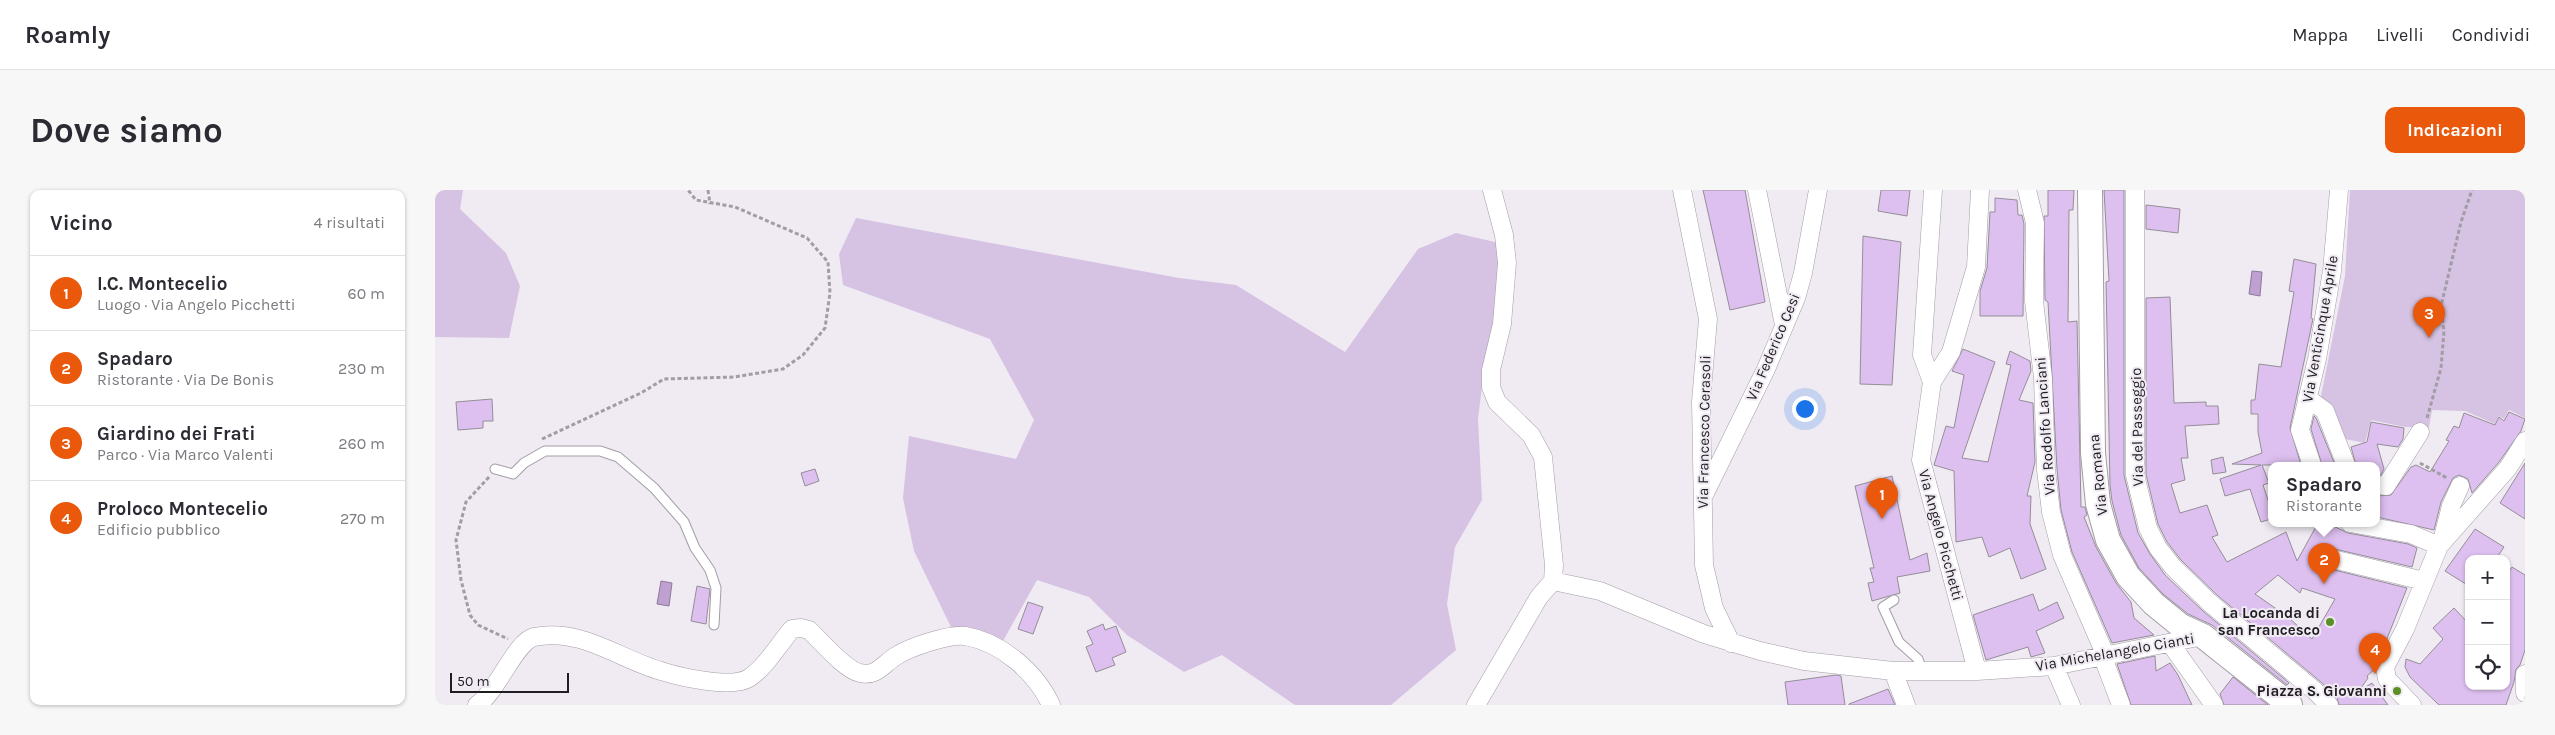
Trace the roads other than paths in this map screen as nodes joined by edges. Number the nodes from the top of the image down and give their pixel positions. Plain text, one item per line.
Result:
1 (1492, 190) edge
2 (1682, 190) edge
3 (1757, 190) edge
4 (1818, 190) edge
5 (1933, 190) edge
6 (1979, 190) edge
7 (2027, 190) edge
8 (2090, 190) edge
9 (2135, 190) edge
10 (2339, 190) edge
11 (1784, 325) junction
12 (1932, 382) junction
13 (2307, 398) junction
14 (2420, 432) road end
15 (2525, 441) edge
16 (2311, 462) edge
17 (2345, 462) edge
18 (495, 469) road end
19 (2380, 485) edge
20 (2461, 486) road end
21 (1704, 495) junction
22 (2372, 527) edge
23 (2440, 545) junction
24 (2320, 556) dead end
25 (1553, 581) junction
26 (2424, 581) junction
27 (1894, 600) dead end
28 (714, 624) dead end
29 (2203, 636) junction
30 (1731, 643) junction
31 (2170, 643) junction
32 (2104, 655) junction
33 (2054, 666) junction
34 (1923, 671) junction
35 (1977, 671) junction
36 (1893, 672) junction
37 (2525, 674) edge
38 (2525, 693) edge
39 (477, 705) edge
40 (1051, 705) edge
41 (1476, 705) edge
42 (1906, 705) edge
43 (2071, 705) edge
44 (2121, 705) edge
45 (2214, 705) edge
46 (2289, 705) edge
47 (2329, 705) edge
48 (2412, 705) edge

1 - 25 street
2 - 21 street, Via Francesco Cerasoli
3 - 11 street
4 - 11 street, Via Federico Cesi
5 - 12 street, Via Angelo Picchetti
6 - 12 street
7 - 32 street, Via Rodolfo Lanciani
8 - 29 street, Via Romana
9 - 47 street, Via del Passeggio
10 - 13 street, Via Venticinque Aprile
11 - 21 street, Via Federico Cesi
12 - 35 street, Via Angelo Picchetti
13 - 16 street, Via Venticinque Aprile
13 - 17 street
14 - 19 street
15 - 23 street
18 - 28 lane
20 - 23 street
21 - 30 street, Via Francesco Cerasoli
22 - 23 street
23 - 26 street
24 - 26 street
25 - 30 street, Via Michelangelo Cianti
25 - 41 street
26 - 48 street
27 - 34 lane
29 - 31 street, Via Michelangelo Cianti
29 - 46 street, Via Romana
30 - 36 street, Via Michelangelo Cianti
31 - 32 street, Via Michelangelo Cianti
31 - 45 street
32 - 33 street, Via Michelangelo Cianti
32 - 44 street, Via Rodolfo Lanciani
33 - 35 street, Via Michelangelo Cianti
33 - 43 street
34 - 35 street, Via Michelangelo Cianti
34 - 36 street, Via Michelangelo Cianti
36 - 42 street
37 - 38 street
39 - 40 street

